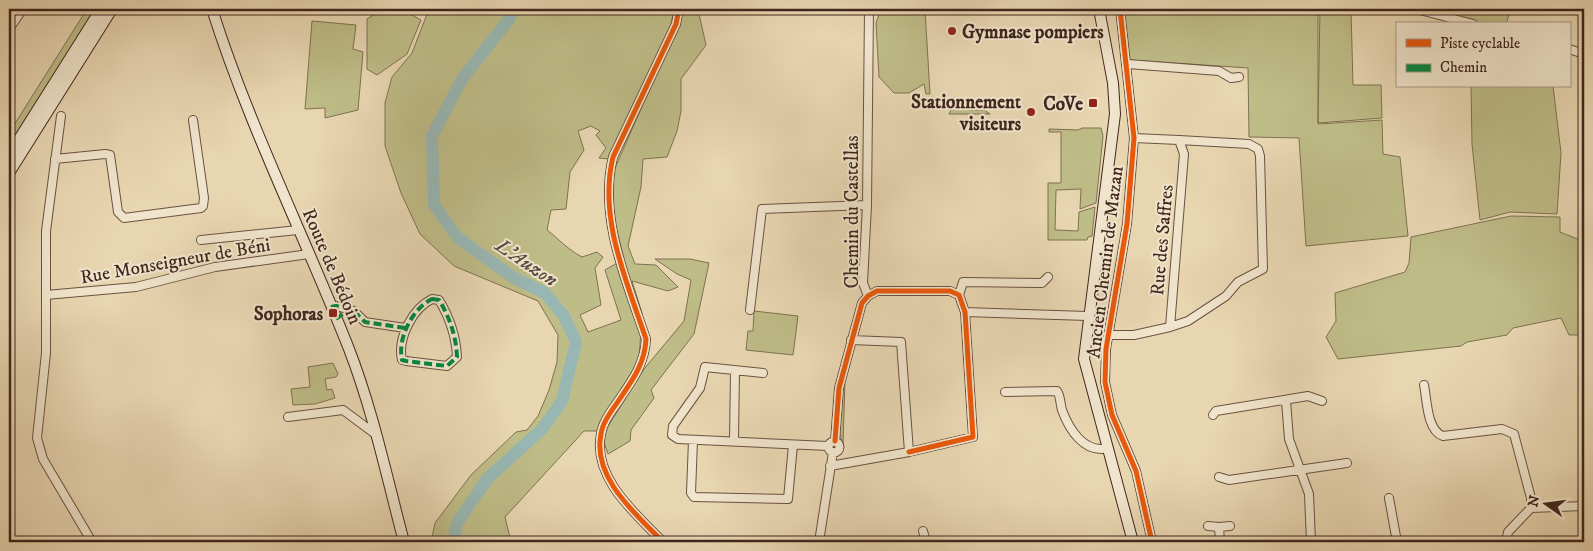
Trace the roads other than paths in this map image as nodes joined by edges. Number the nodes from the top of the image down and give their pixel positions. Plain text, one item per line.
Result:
1 (23, 9) edge
2 (101, 9) edge
3 (112, 9) edge
4 (212, 9) edge
5 (678, 9) edge
6 (869, 9) edge
7 (1098, 9) edge
8 (1120, 9) edge
9 (1416, 9) edge
10 (1465, 22) edge
11 (9, 29) edge
12 (1570, 49) edge
13 (1584, 54) edge
14 (1128, 64) junction
15 (1239, 77) dead end
16 (60, 116) dead end
17 (193, 120) dead end
18 (1134, 138) junction
19 (1179, 140) junction
20 (9, 155) edge
21 (55, 159) junction
22 (9, 172) edge
23 (867, 205) junction
24 (298, 230) junction
25 (201, 240) dead end
26 (309, 254) junction
27 (1048, 277) dead end
28 (46, 295) junction
29 (959, 295) junction
30 (868, 296) junction
31 (331, 307) junction
32 (348, 310) junction
33 (750, 310) dead end
34 (965, 312) junction
35 (1088, 316) junction
36 (336, 319) junction
37 (1170, 327) junction
38 (405, 328) junction
39 (1108, 335) junction
40 (851, 340) junction
41 (735, 370) junction
42 (763, 373) dead end
43 (1424, 385) dead end
44 (1005, 392) dead end
45 (1286, 401) junction
46 (1322, 401) dead end
47 (1213, 415) dead end
48 (288, 417) dead end
49 (374, 434) junction
50 (693, 440) junction
51 (734, 441) junction
52 (794, 445) junction
53 (832, 446) junction
54 (1108, 448) junction
55 (909, 452) junction
56 (1347, 463) dead end
57 (830, 466) junction
58 (1300, 471) junction
59 (1220, 477) dead end
60 (1389, 498) dead end
61 (1584, 506) edge
62 (1531, 508) junction
63 (1208, 526) dead end
64 (1230, 526) dead end
65 (1219, 527) junction
66 (923, 531) dead end
67 (92, 542) edge
68 (404, 542) edge
69 (663, 542) edge
70 (819, 542) edge
71 (926, 542) edge
72 (1133, 542) edge
73 (1152, 542) edge
74 (1220, 542) edge
75 (1311, 542) edge
76 (1397, 542) edge
77 (1506, 542) edge

1 - 11 street
2 - 20 main road
3 - 22 main road
4 - 24 main road, Route de Bédoin
5 - 69 street
6 - 23 street, Chemin du Castellas
7 - 35 main road
8 - 14 street, Ancien Chemin de Mazan
9 - 10 street
12 - 13 street
14 - 15 street
14 - 18 street, Ancien Chemin de Mazan
16 - 21 street
17 - 21 street
18 - 19 street
18 - 39 street, Ancien Chemin de Mazan
19 - 37 street, Rue des Saffres
19 - 37 street
21 - 28 street
23 - 30 street, Chemin du Castellas
23 - 33 street
24 - 25 street
24 - 26 main road, Route de Bédoin
26 - 28 street, Rue Monseigneur de Béni
26 - 31 main road, Route de Bédoin
27 - 29 street
28 - 67 street
29 - 30 street
29 - 34 street
30 - 40 street, Chemin du Castellas
31 - 32 street
31 - 36 main road, Route de Bédoin
32 - 36 street
32 - 38 street
34 - 35 street
34 - 55 street
35 - 54 main road
36 - 49 main road, Route de Bédoin
37 - 39 street
38 - 38 street
39 - 73 street, Ancien Chemin de Mazan
40 - 53 street, Chemin du Castellas
40 - 55 street
41 - 42 street
41 - 50 street
41 - 51 street
43 - 62 street
44 - 54 street
45 - 46 street
45 - 47 street
45 - 58 street
48 - 49 street
49 - 68 main road, Route de Bédoin
50 - 51 street
50 - 52 street
51 - 52 street
52 - 53 street
53 - 57 street, Chemin du Castellas
54 - 72 main road
55 - 57 street
56 - 58 street
57 - 70 street, Chemin du Castellas
58 - 59 street
58 - 75 street
60 - 76 street
61 - 62 street
62 - 77 street
63 - 65 street
64 - 65 street
65 - 74 street
66 - 71 street

